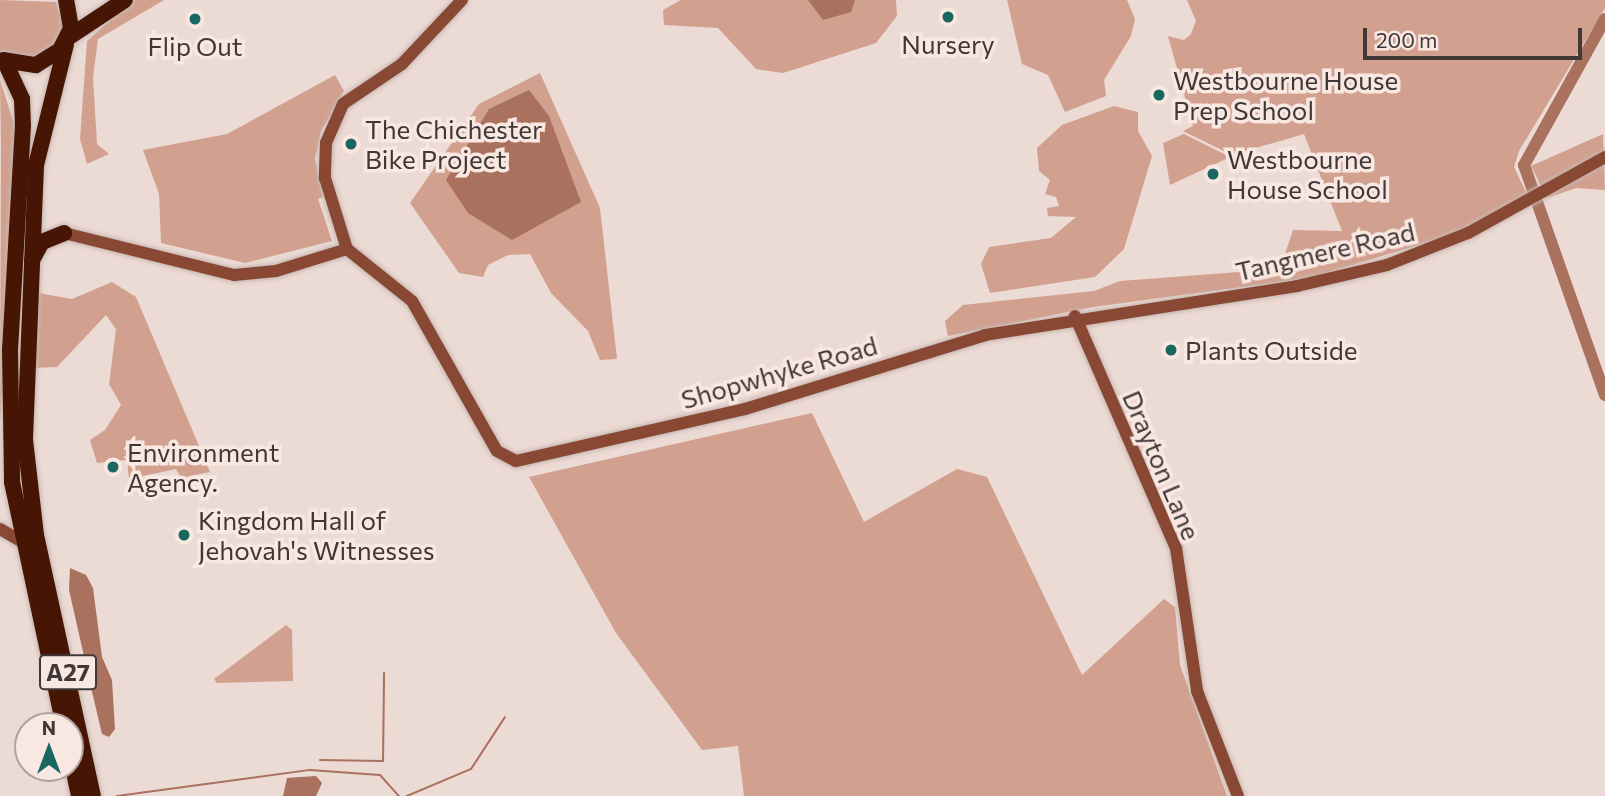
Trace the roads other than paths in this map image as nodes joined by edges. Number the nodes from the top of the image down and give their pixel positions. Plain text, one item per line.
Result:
1 (66, 0) edge
2 (104, 0) edge
3 (125, 0) edge
4 (462, 0) edge
5 (68, 36) junction
6 (3, 60) edge
7 (1605, 157) edge
8 (34, 194) junction
9 (64, 233) junction
10 (347, 249) junction
11 (28, 276) junction
12 (1075, 316) junction
13 (16, 511) junction
14 (1, 529) edge
15 (20, 541) junction
16 (61, 712) edge
17 (93, 796) edge
18 (1238, 796) edge

1 - 5 highway
2 - 5 highway
3 - 5 highway
4 - 10 main road
5 - 6 highway
5 - 8 highway, A27
6 - 13 highway, A27
7 - 12 main road, Tangmere Road
8 - 9 highway
8 - 11 highway, A27
9 - 10 main road
9 - 11 highway
10 - 12 main road, Shopwhyke Road
11 - 17 highway, A27
12 - 18 main road, Drayton Lane
13 - 14 main road
13 - 15 highway, A27
14 - 15 main road
15 - 16 highway, A27

